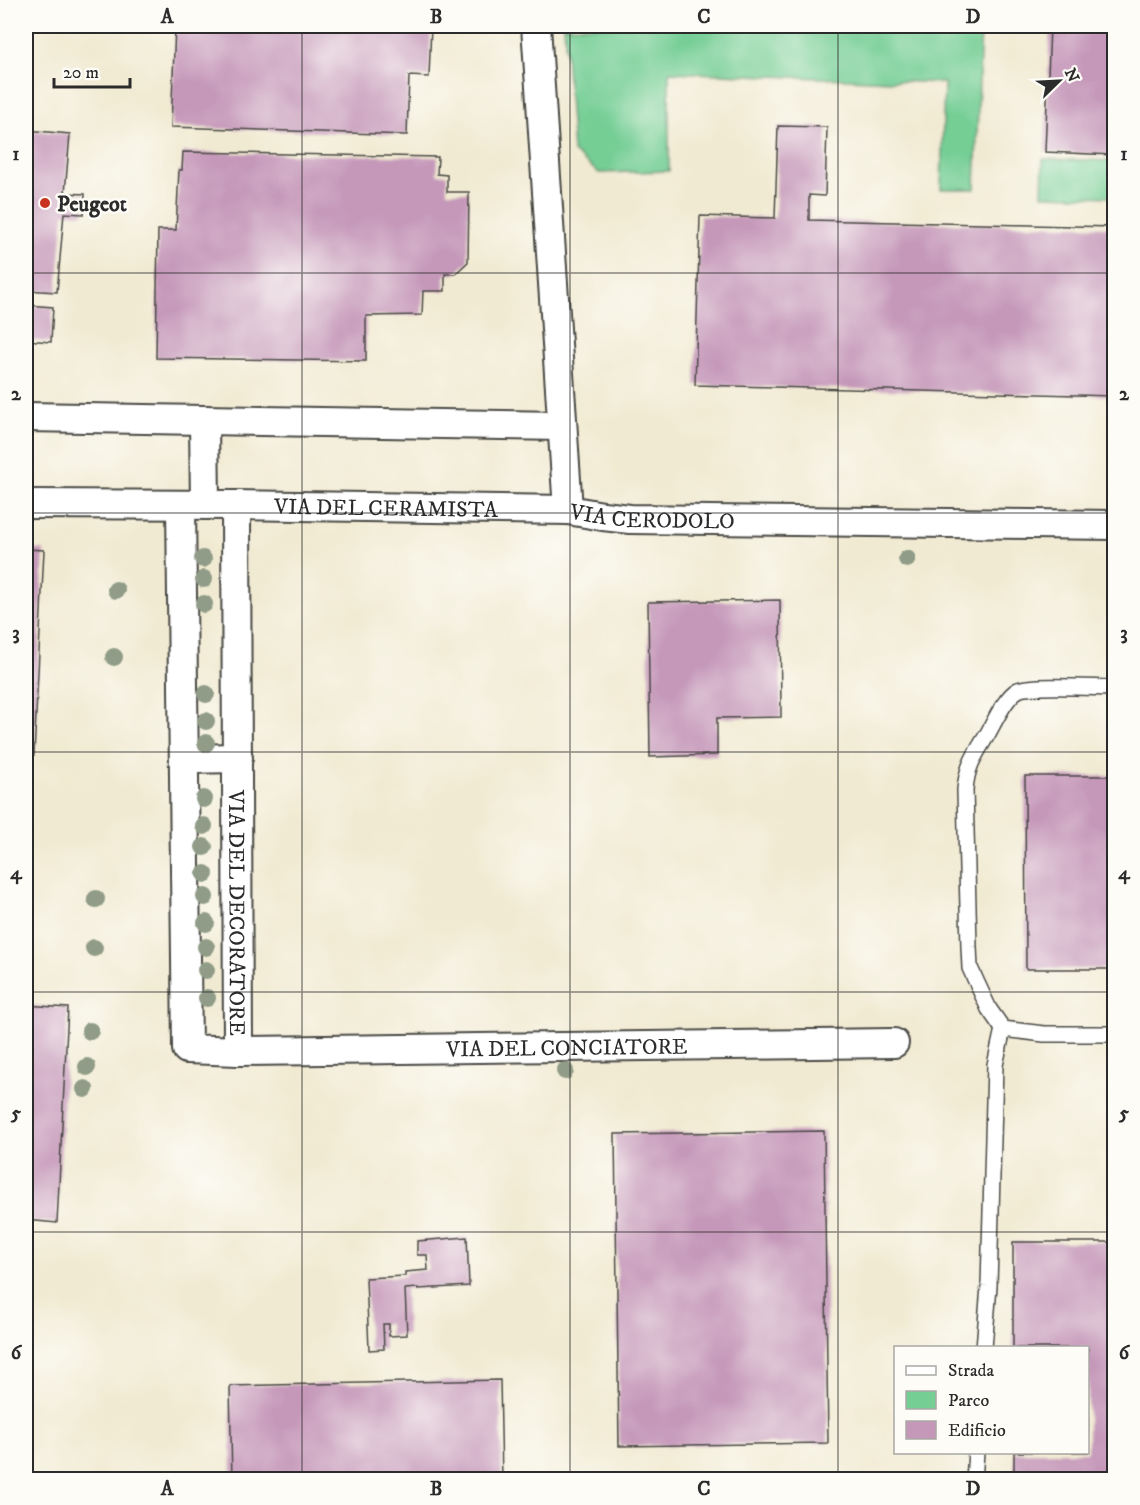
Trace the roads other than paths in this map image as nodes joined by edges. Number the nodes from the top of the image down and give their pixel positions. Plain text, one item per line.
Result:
1 (536, 26) edge
2 (26, 417) edge
3 (204, 420) junction
4 (562, 426) junction
5 (26, 504) edge
6 (193, 505) junction
7 (236, 505) junction
8 (568, 510) junction
9 (1114, 525) edge
10 (1114, 688) edge
11 (238, 758) junction
12 (184, 759) junction
13 (1003, 1029) junction
14 (1114, 1034) edge
15 (894, 1043) dead end
16 (238, 1051) junction
17 (984, 1346) edge
18 (976, 1454) edge
19 (974, 1479) edge

1 - 4 street, VIA CERODOLO
2 - 3 street
3 - 4 street
3 - 6 street
4 - 8 street, VIA CERODOLO
5 - 6 street, VIA DEL CERAMISTA
6 - 7 street, VIA DEL CERAMISTA
6 - 12 street, VIA DEL DECORATORE
7 - 8 street, VIA DEL CERAMISTA
7 - 11 street, VIA DEL DECORATORE
8 - 9 street, VIA CERODOLO
10 - 13 lane
11 - 12 street, VIA DEL DECORATORE
11 - 16 street, VIA DEL DECORATORE
12 - 16 street, VIA DEL DECORATORE
13 - 14 lane
13 - 17 lane
15 - 16 street, VIA DEL CONCIATORE
18 - 19 lane

